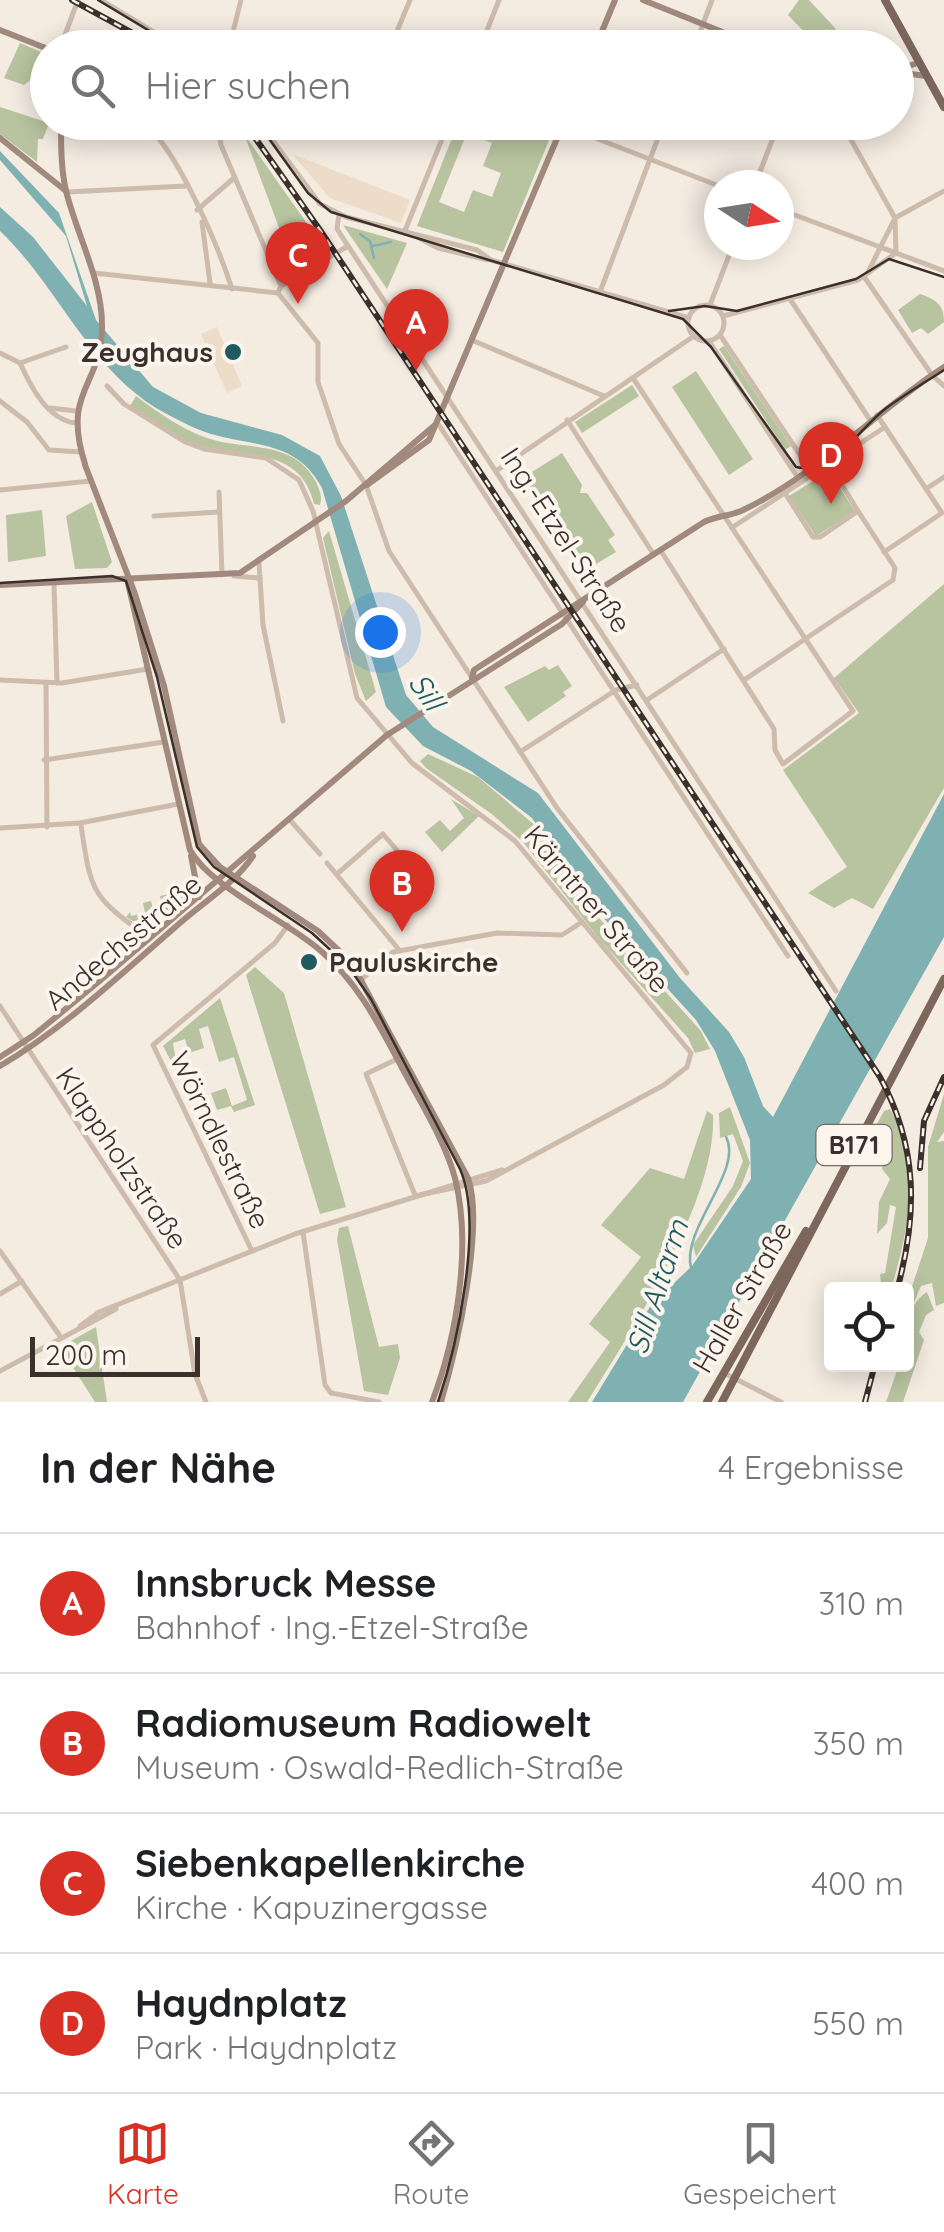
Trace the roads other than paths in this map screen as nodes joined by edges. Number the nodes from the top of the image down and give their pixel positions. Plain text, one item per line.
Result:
1 (78, 0) edge
2 (101, 0) edge
3 (241, 0) edge
4 (410, 0) edge
5 (498, 0) edge
6 (614, 0) edge
7 (644, 0) edge
8 (712, 0) edge
9 (885, 0) edge
10 (703, 22) junction
11 (0, 30) edge
12 (67, 30) edge
13 (150, 30) edge
14 (234, 30) edge
15 (398, 30) edge
16 (487, 30) edge
17 (602, 30) edge
18 (700, 30) edge
19 (723, 30) edge
20 (902, 30) edge
21 (30, 42) edge
22 (914, 51) edge
23 (920, 62) junction
24 (914, 64) edge
25 (914, 74) edge
26 (926, 76) junction
27 (944, 107) edge
28 (0, 138) edge
29 (61, 140) edge
30 (160, 140) edge
31 (222, 140) edge
32 (272, 140) edge
33 (442, 140) edge
34 (557, 140) edge
35 (603, 140) edge
36 (657, 140) edge
37 (772, 140) edge
38 (851, 140) edge
39 (650, 159) junction
40 (62, 169) junction
41 (761, 170) edge
42 (51, 177) junction
43 (234, 178) junction
44 (704, 180) edge
45 (186, 186) junction
46 (944, 191) edge
47 (66, 192) junction
48 (197, 210) junction
49 (339, 214) junction
50 (794, 215) edge
51 (201, 218) junction
52 (895, 218) junction
53 (404, 233) junction
54 (348, 246) junction
55 (880, 247) junction
56 (896, 253) junction
57 (726, 260) edge
58 (505, 264) junction
59 (944, 271) edge
60 (92, 273) junction
61 (865, 278) junction
62 (210, 283) junction
63 (232, 289) junction
64 (280, 290) junction
65 (600, 292) junction
66 (790, 299) junction
67 (710, 305) junction
68 (724, 316) junction
69 (689, 318) junction
70 (720, 335) junction
71 (694, 336) junction
72 (474, 341) junction
73 (709, 341) junction
74 (66, 347) dead end
75 (0, 353) edge
76 (20, 363) junction
77 (944, 368) edge
78 (932, 376) junction
79 (633, 378) junction
80 (107, 386) dead end
81 (944, 386) edge
82 (604, 396) junction
83 (448, 398) junction
84 (0, 400) edge
85 (48, 407) junction
86 (76, 411) junction
87 (873, 417) junction
88 (567, 420) junction
89 (76, 422) junction
90 (436, 423) junction
91 (885, 427) junction
92 (81, 452) junction
93 (830, 464) junction
94 (808, 467) junction
95 (496, 471) junction
96 (796, 475) junction
97 (944, 477) edge
98 (92, 481) junction
99 (366, 485) junction
100 (926, 489) junction
101 (0, 490) edge
102 (219, 492) dead end
103 (785, 494) junction
104 (858, 511) junction
105 (219, 512) junction
106 (942, 512) edge
107 (725, 515) junction
108 (154, 516) dead end
109 (316, 521) junction
110 (733, 527) junction
111 (884, 552) junction
112 (657, 553) junction
113 (258, 563) junction
114 (226, 575) junction
115 (127, 578) junction
116 (260, 578) junction
117 (54, 584) junction
118 (0, 585) edge
119 (584, 602) junction
120 (566, 615) junction
121 (804, 639) junction
122 (724, 649) junction
123 (148, 670) junction
124 (472, 678) junction
125 (0, 680) edge
126 (744, 680) junction
127 (46, 682) junction
128 (57, 683) junction
129 (637, 685) junction
130 (616, 690) junction
131 (647, 700) junction
132 (283, 721) dead end
133 (387, 735) junction
134 (164, 742) junction
135 (520, 752) junction
136 (44, 760) junction
137 (178, 804) junction
138 (290, 820) junction
139 (80, 823) junction
140 (47, 827) junction
141 (0, 828) edge
142 (190, 850) junction
143 (257, 850) junction
144 (320, 854) dead end
145 (400, 854) dead end
146 (328, 863) dead end
147 (227, 872) junction
148 (337, 874) junction
149 (236, 877) junction
150 (222, 883) junction
151 (199, 897) junction
152 (185, 914) junction
153 (582, 922) junction
154 (288, 926) junction
155 (150, 938) junction
156 (400, 951) junction
157 (788, 956) dead end
158 (944, 968) edge
159 (687, 973) dead end
160 (363, 978) junction
161 (944, 980) edge
162 (937, 988) junction
163 (836, 991) dead end
164 (0, 1006) edge
165 (24, 1047) junction
166 (0, 1056) edge
167 (397, 1059) junction
168 (0, 1066) edge
169 (470, 1183) junction
170 (456, 1186) junction
171 (418, 1195) junction
172 (817, 1215) junction
173 (302, 1232) junction
174 (0, 1251) edge
175 (252, 1251) junction
176 (180, 1280) junction
177 (22, 1281) junction
178 (0, 1294) edge
179 (60, 1336) junction
180 (0, 1371) edge
181 (724, 1372) junction
182 (734, 1378) junction
183 (206, 1402) edge
184 (379, 1402) edge
185 (432, 1402) edge
186 (441, 1402) edge
187 (707, 1402) edge
188 (722, 1402) edge
189 (781, 1402) edge

1 - 12 street
2 - 13 street
3 - 14 street
4 - 15 street
5 - 16 street
6 - 17 street
7 - 10 street
8 - 10 street
9 - 20 main road
10 - 18 street
10 - 19 street
11 - 21 street
22 - 23 main road
23 - 24 street
23 - 26 main road
25 - 26 street
26 - 27 main road
28 - 42 street
29 - 40 street
30 - 45 street
31 - 43 street
32 - 49 street
33 - 53 street
34 - 58 street
35 - 39 street
36 - 39 street
37 - 41 street
38 - 52 street
39 - 44 street
39 - 65 street
40 - 42 street
40 - 47 street
42 - 47 street
43 - 48 street
43 - 64 street
45 - 47 street
45 - 48 street
46 - 52 street
47 - 60 street
48 - 51 street
49 - 53 street
49 - 54 street, Ing.-Etzel-Straße
50 - 55 street
51 - 62 street
51 - 63 street
52 - 55 street
52 - 56 street
53 - 58 street
54 - 64 street
54 - 83 street, Ing.-Etzel-Straße
55 - 56 street
55 - 61 street
56 - 59 street
56 - 61 street
57 - 67 street
58 - 65 street
58 - 72 street
60 - 62 street
60 - 86 street
61 - 66 street
61 - 78 street
62 - 63 street
63 - 64 street
64 - 99 street
65 - 69 street
66 - 68 street
66 - 87 street
67 - 68 street
67 - 69 street
68 - 70 street
69 - 71 street
70 - 73 street
70 - 94 street
71 - 73 street
71 - 79 street
72 - 82 street
72 - 83 street
73 - 96 street
74 - 76 street
75 - 76 street
76 - 85 street
77 - 78 street
78 - 81 street
78 - 87 street
79 - 82 street
79 - 107 street
80 - 109 street, Kärntner Straße
82 - 88 street
83 - 90 street
83 - 95 street, Ing.-Etzel-Straße
84 - 92 street
85 - 86 street
85 - 89 street
86 - 89 street
87 - 91 street
87 - 94 street
88 - 95 street
88 - 112 street
89 - 92 street
90 - 99 street
90 - 120 street, Ing.-Etzel-Straße
91 - 93 street
91 - 100 street
92 - 98 street
93 - 103 street
93 - 104 street
94 - 96 street
95 - 119 street, Ing.-Etzel-Straße
96 - 107 street
97 - 100 street
98 - 101 street
98 - 115 street
99 - 109 street
99 - 124 street
100 - 106 street
102 - 105 street
103 - 104 street
103 - 110 street
104 - 111 street
105 - 108 street
105 - 114 street
106 - 111 street
107 - 110 street
107 - 112 street
109 - 113 street
109 - 133 street, Kärntner Straße
110 - 121 street
111 - 121 street
112 - 119 street
112 - 122 street
113 - 114 street
113 - 116 street
114 - 115 street
114 - 116 street
115 - 117 street
115 - 123 street
115 - 147 street
116 - 132 street
117 - 118 street
117 - 128 street
119 - 120 street
119 - 129 street, Ing.-Etzel-Straße
120 - 124 street
120 - 130 street, Ing.-Etzel-Straße
121 - 126 street
121 - 126 street
122 - 126 street
122 - 131 street
123 - 128 street
123 - 134 street
124 - 133 street
124 - 135 street
125 - 127 street
127 - 128 street
127 - 136 street
129 - 130 street
129 - 131 street, Ing.-Etzel-Straße
130 - 135 street
130 - 157 street, Ing.-Etzel-Straße
131 - 163 street, Ing.-Etzel-Straße
133 - 138 street
133 - 153 street, Kärntner Straße
134 - 136 street
134 - 137 street
135 - 159 street
136 - 140 street
137 - 139 street
137 - 142 street
138 - 143 street
138 - 144 street
139 - 140 street
139 - 155 street
140 - 141 street
142 - 150 street
142 - 151 street
143 - 147 street
143 - 149 street
145 - 148 street
146 - 148 street
147 - 149 street
147 - 150 street
148 - 156 street
149 - 150 street
149 - 160 street
150 - 151 street, Andechsstraße
150 - 152 street, Andechsstraße
150 - 154 street
151 - 152 street, Andechsstraße
152 - 155 street, Andechsstraße
152 - 165 street, Andechsstraße
153 - 156 street
153 - 169 street, Kärntner Straße
154 - 167 street
154 - 175 street, Wörndlestraße
155 - 165 street, Andechsstraße
156 - 160 street
158 - 162 main road, Haller Straße / B171
160 - 169 street
161 - 162 main road, Haller Straße / B171
162 - 172 main road, Haller Straße / B171
164 - 165 street, Klappholzstraße
165 - 166 street, Andechsstraße
165 - 168 street, Andechsstraße
165 - 176 street, Klappholzstraße
167 - 170 street
167 - 171 street
169 - 170 street
169 - 186 street
170 - 171 street
170 - 185 street
171 - 173 street
172 - 181 main road, Haller Straße / B171
172 - 182 main road, Haller Straße / B171
173 - 175 street
173 - 184 street
174 - 177 street
175 - 176 street
176 - 179 street
176 - 183 street
177 - 178 street
177 - 179 street
179 - 180 street
181 - 182 street
181 - 187 main road, Haller Straße / B171
182 - 188 main road, Haller Straße / B171
182 - 189 street

